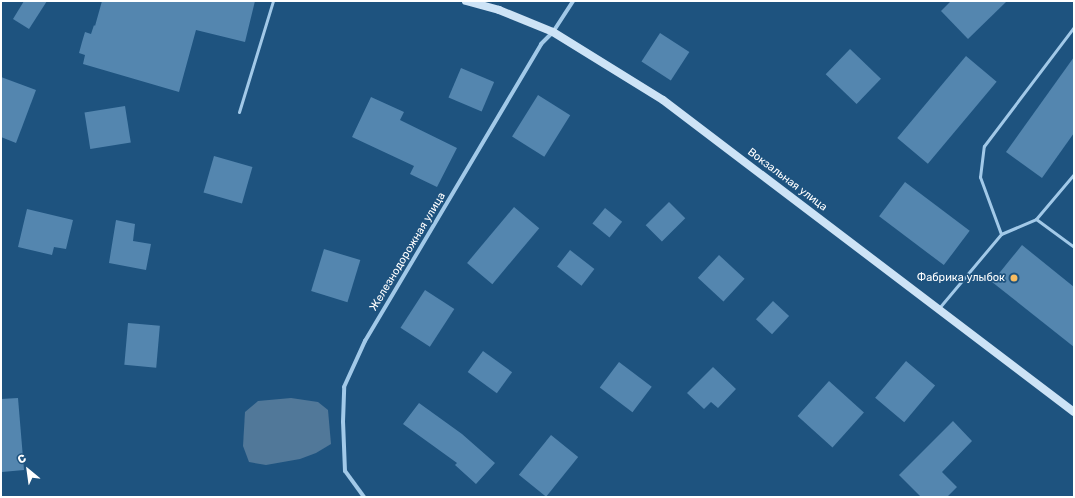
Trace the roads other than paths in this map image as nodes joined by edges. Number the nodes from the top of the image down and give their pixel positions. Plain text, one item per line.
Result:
1 (273, 1) edge
2 (466, 1) edge
3 (573, 1) edge
4 (1074, 27) edge
5 (553, 32) junction
6 (239, 112) dead end
7 (1074, 174) edge
8 (1036, 219) junction
9 (1001, 234) junction
10 (1074, 247) edge
11 (939, 308) junction
12 (1074, 412) edge
13 (364, 497) edge

1 - 6 lane
2 - 5 street, Вокзальная улица
3 - 5 street, Железнодорожная улица
4 - 9 lane
5 - 11 street, Вокзальная улица
5 - 13 street, Железнодорожная улица
7 - 8 lane
8 - 9 lane
8 - 10 lane
9 - 11 lane
11 - 12 street, Вокзальная улица

